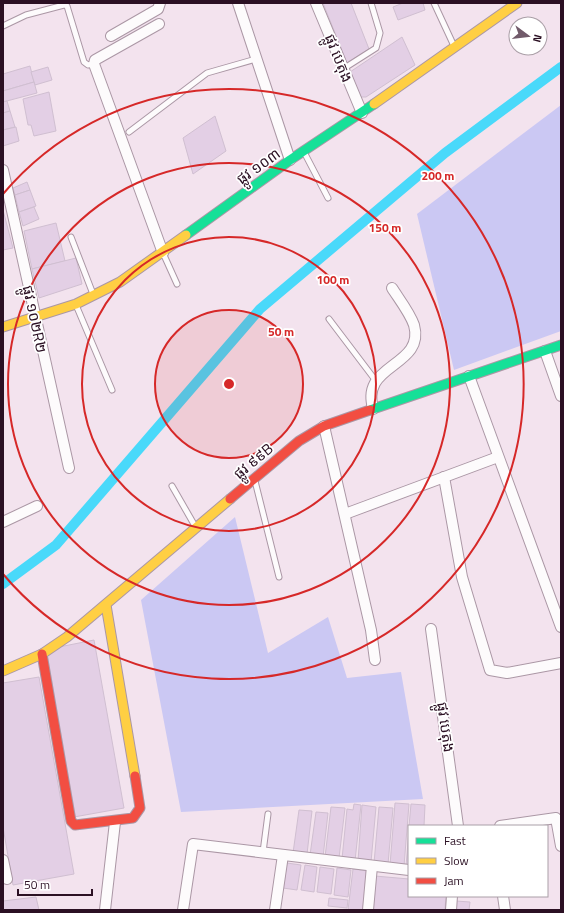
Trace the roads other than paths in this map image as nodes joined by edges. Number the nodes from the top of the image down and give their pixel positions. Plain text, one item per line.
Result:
1 (160, 3) edge
2 (238, 3) edge
3 (316, 3) edge
4 (371, 3) edge
5 (434, 3) edge
6 (512, 5) edge
7 (159, 24) dead end
8 (3, 26) edge
9 (111, 36) dead end
10 (454, 47) junction
11 (256, 59) junction
12 (94, 64) junction
13 (344, 69) junction
14 (362, 113) junction
15 (129, 132) dead end
16 (304, 151) junction
17 (290, 160) junction
18 (3, 170) edge
19 (328, 198) dead end
20 (72, 237) dead end
21 (163, 253) junction
22 (177, 284) dead end
23 (392, 288) dead end
24 (94, 297) junction
25 (76, 304) junction
26 (35, 318) junction
27 (330, 319) dead end
28 (3, 327) edge
29 (561, 345) edge
30 (545, 351) junction
31 (469, 376) junction
32 (376, 381) junction
33 (112, 390) dead end
34 (561, 396) edge
35 (372, 410) junction
36 (324, 426) junction
37 (498, 457) junction
38 (69, 468) dead end
39 (444, 477) junction
40 (254, 479) junction
41 (172, 486) dead end
42 (37, 506) dead end
43 (346, 514) junction
44 (3, 522) edge
45 (196, 527) junction
46 (280, 577) dead end
47 (106, 605) junction
48 (561, 627) edge
49 (431, 629) dead end
50 (42, 654) junction
51 (375, 660) dead end
52 (561, 663) edge
53 (3, 671) edge
54 (268, 814) dead end
55 (115, 822) junction
56 (458, 825) edge
57 (507, 825) edge
58 (561, 846) edge
59 (264, 852) junction
60 (283, 855) junction
61 (3, 860) edge
62 (372, 866) junction
63 (408, 870) edge
64 (7, 879) dead end
65 (452, 897) edge
66 (503, 897) edge
67 (105, 910) edge
68 (183, 910) edge
69 (275, 910) edge
70 (368, 910) edge
71 (451, 910) edge
72 (505, 910) edge

1 - 9 street
2 - 11 street
3 - 13 street, ផ្លូវ បេតុង
4 - 13 lane
5 - 10 lane
6 - 10 street, ផ្លូវ ១០៣
7 - 12 street
8 - 12 lane
10 - 14 street, ផ្លូវ ១០៣
11 - 15 lane
11 - 17 street
12 - 21 street
13 - 14 street, ផ្លូវ បេតុង
14 - 16 street, ផ្លូវ ១០៣
16 - 17 street, ផ្លូវ ១០៣
16 - 19 lane
17 - 21 street, ផ្លូវ ១០៣
18 - 26 street, ផ្លូវ ១០២R២
20 - 24 lane
21 - 22 lane
21 - 24 street, ផ្លូវ ១០៣
23 - 32 street
24 - 25 street, ផ្លូវ ១០៣
25 - 26 street, ផ្លូវ ១០៣
25 - 33 lane
26 - 28 street, ផ្លូវ ១០៣
26 - 38 street, ផ្លូវ ១០២R២
27 - 32 lane
29 - 30 street, ផ្លូវ ៩៩B
30 - 31 street, ផ្លូវ ៩៩B
30 - 34 street
31 - 35 street, ផ្លូវ ៩៩B
31 - 37 street
32 - 35 street
35 - 36 street, ផ្លូវ ៩៩B
36 - 40 street, ផ្លូវ ៩៩B
36 - 43 street
37 - 39 street
37 - 48 street
39 - 43 street
39 - 52 street
40 - 45 street, ផ្លូវ ៩៩B
40 - 46 lane
41 - 45 lane
42 - 44 street
43 - 51 street
45 - 47 street, ផ្លូវ ៩៩B
47 - 50 street, ផ្លូវ ៩៩B
47 - 55 street
49 - 56 street, ផ្លូវ បេតុង
50 - 53 street, ផ្លូវ ៩៩B
50 - 55 street
54 - 59 lane
55 - 67 street
57 - 58 street
59 - 60 street
59 - 68 street
60 - 62 street
60 - 69 street
61 - 64 street
62 - 63 street
62 - 70 street
65 - 71 street
66 - 72 street

